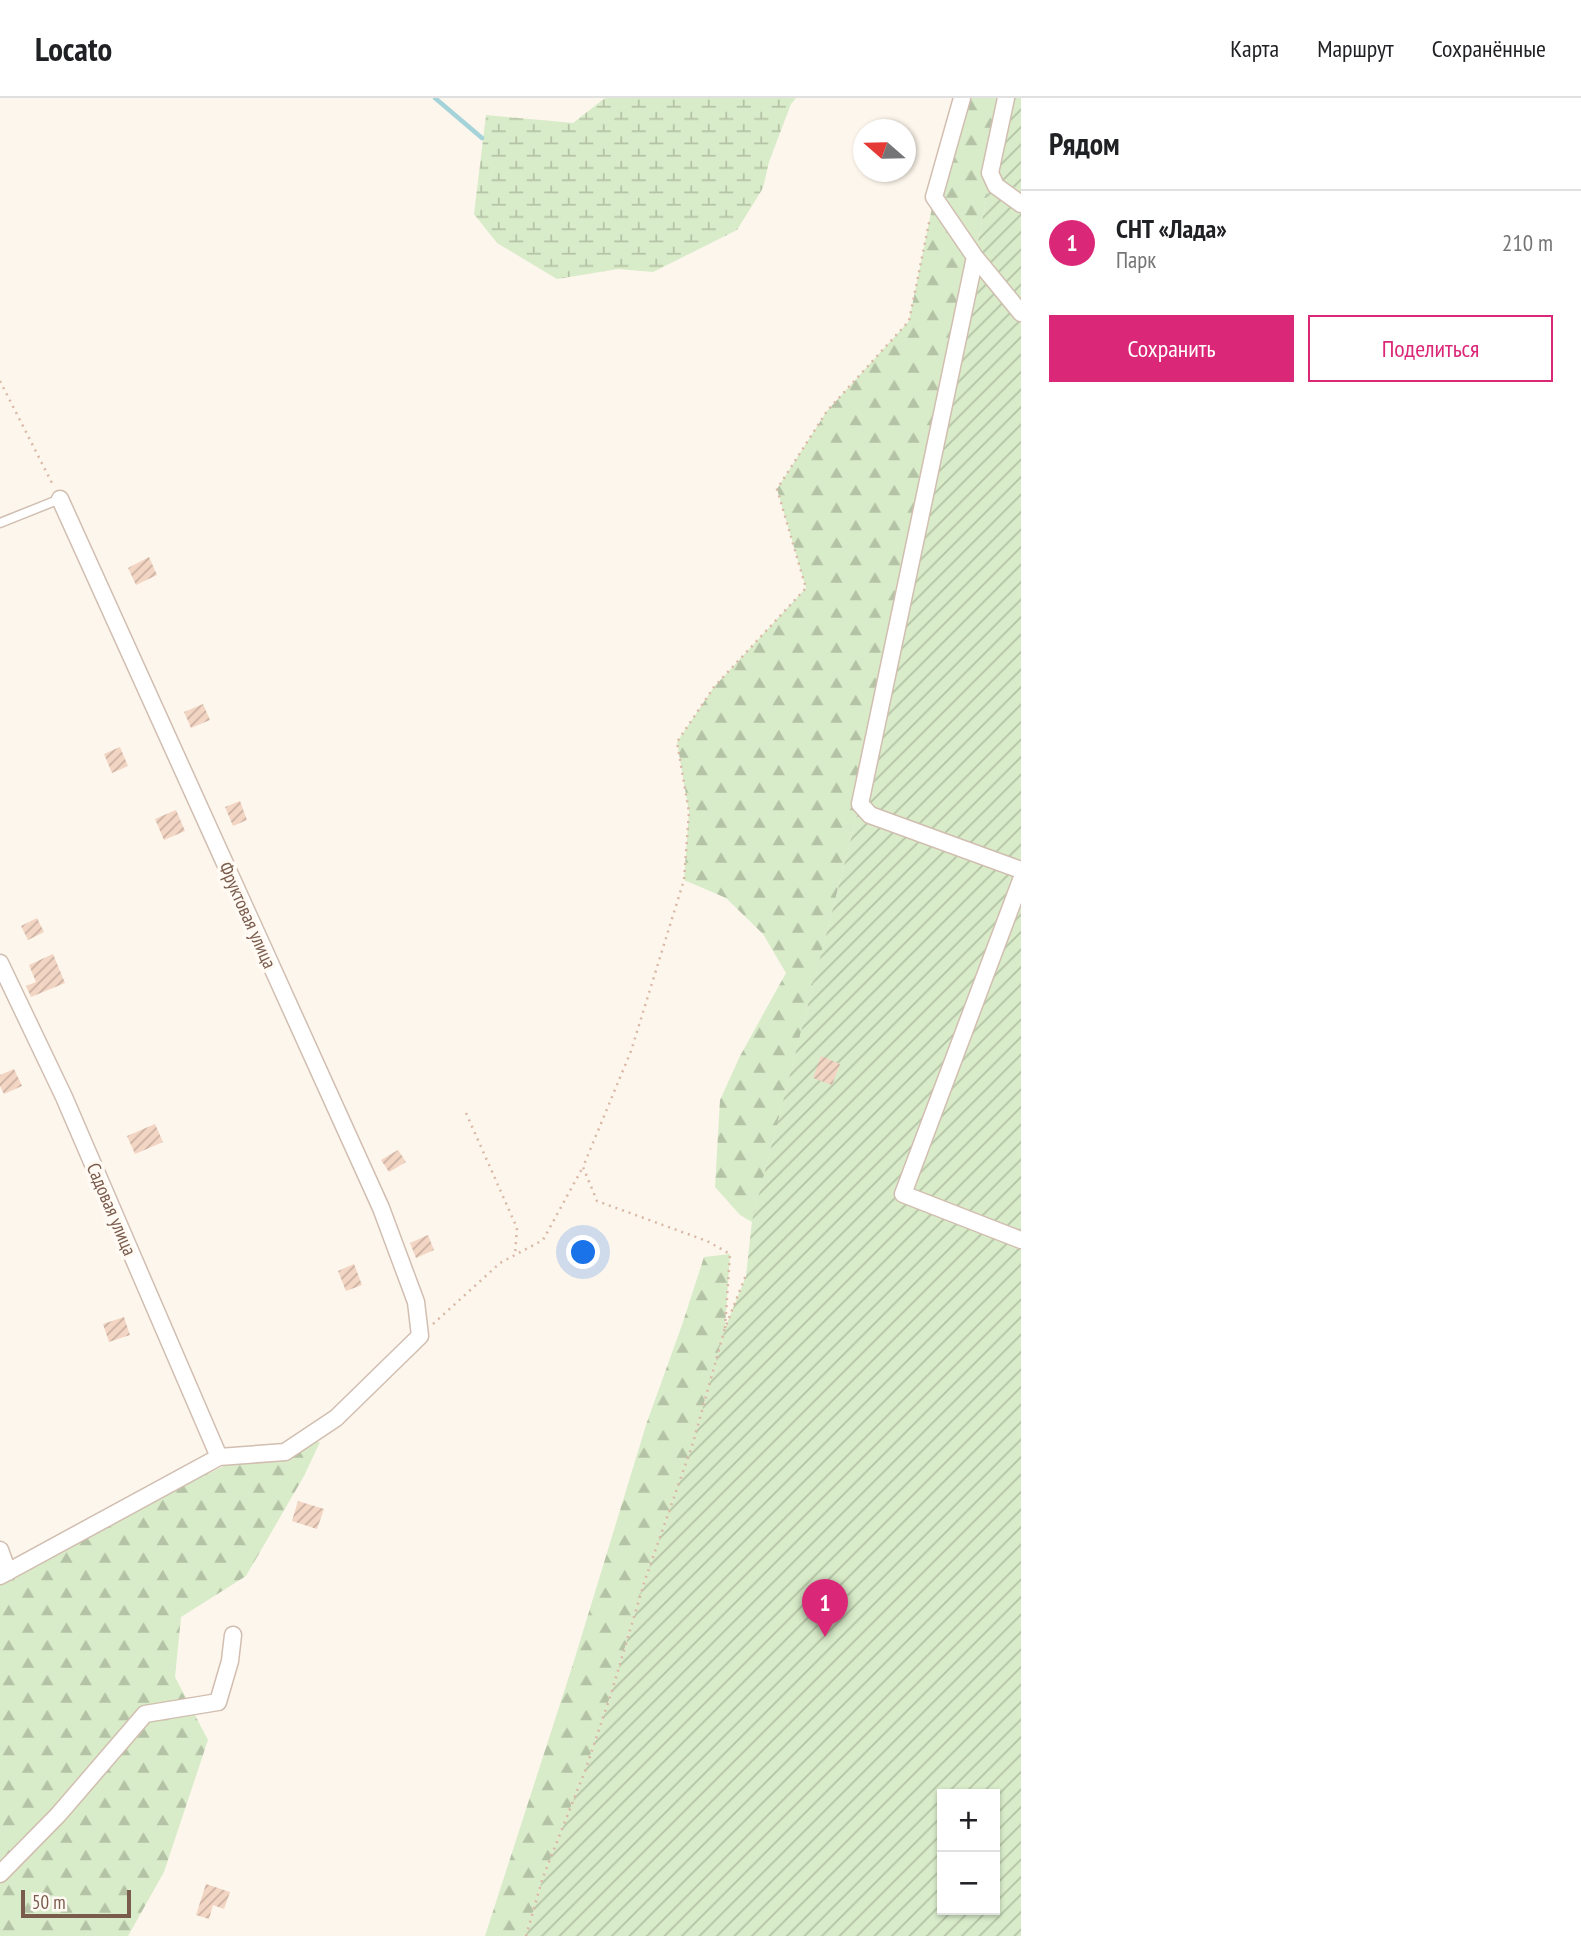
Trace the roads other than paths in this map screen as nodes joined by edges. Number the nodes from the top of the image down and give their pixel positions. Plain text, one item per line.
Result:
1 (962, 98) edge
2 (1006, 98) edge
3 (1021, 205) edge
4 (975, 257) junction
5 (1021, 313) edge
6 (61, 499) joint
7 (0, 523) edge
8 (1021, 870) edge
9 (1021, 880) edge
10 (0, 963) edge
11 (1021, 1240) edge
12 (219, 1457) junction
13 (0, 1550) edge
14 (4, 1574) edge
15 (233, 1635) dead end
16 (0, 1874) edge

1 - 4 street
2 - 3 street
4 - 5 street
4 - 8 street
6 - 7 lane
6 - 12 street, Фруктовая улица
9 - 11 street
10 - 12 street, Садовая улица
12 - 14 street
13 - 14 street
15 - 16 street

